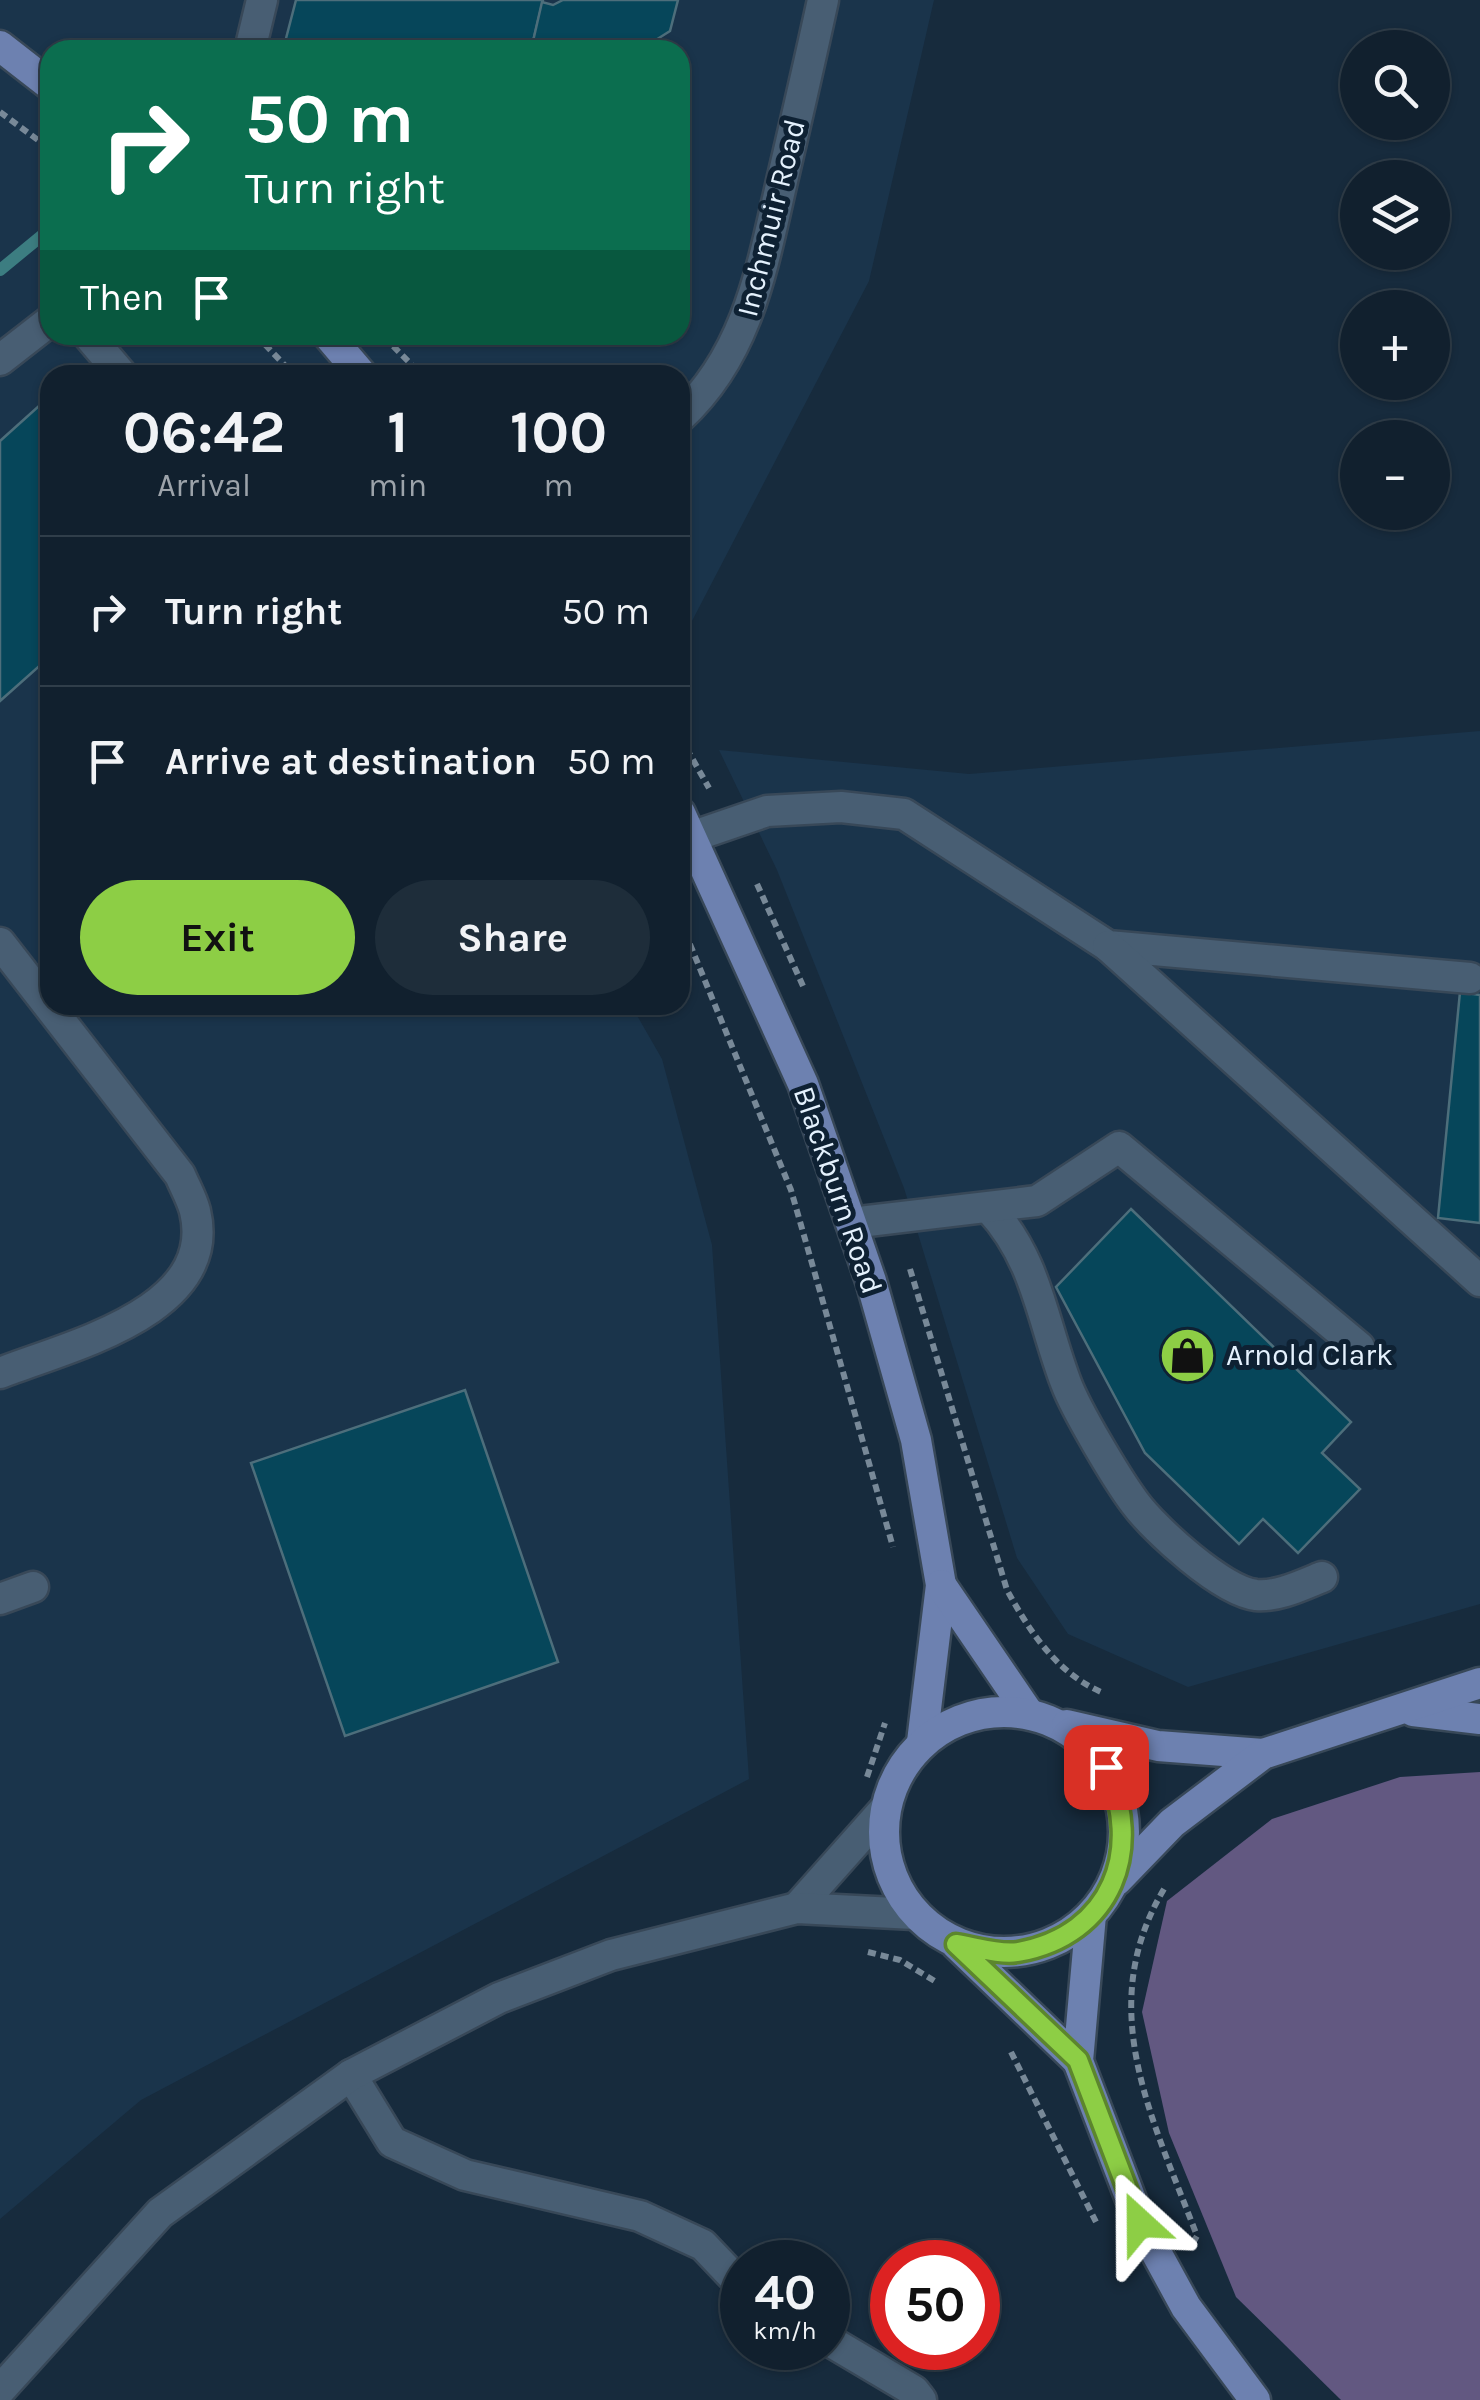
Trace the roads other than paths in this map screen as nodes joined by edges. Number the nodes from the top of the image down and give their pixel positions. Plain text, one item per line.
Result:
1 (262, 0) edge
2 (824, 0) edge
3 (252, 40) edge
4 (0, 46) edge
5 (40, 76) edge
6 (40, 329) edge
7 (96, 345) edge
8 (336, 345) edge
9 (0, 360) edge
10 (114, 365) edge
11 (354, 365) edge
12 (690, 408) edge
13 (690, 824) edge
14 (690, 831) edge
15 (0, 943) edge
16 (1108, 946) junction
17 (1470, 978) dead end
18 (40, 995) edge
19 (56, 1015) edge
20 (990, 1209) junction
21 (852, 1223) junction
22 (1480, 1281) edge
23 (1359, 1347) dead end
24 (0, 1374) edge
25 (1322, 1577) dead end
26 (941, 1585) junction
27 (33, 1587) dead end
28 (0, 1599) edge
29 (1480, 1684) edge
30 (1403, 1710) junction
31 (1042, 1718) junction
32 (1480, 1719) edge
33 (922, 1742) junction
34 (1262, 1754) junction
35 (884, 1810) junction
36 (1113, 1884) junction
37 (797, 1908) junction
38 (914, 1914) junction
39 (1091, 1915) junction
40 (956, 1944) junction
41 (1078, 2060) junction
42 (351, 2075) junction
43 (720, 2263) edge
44 (850, 2353) edge
45 (0, 2390) edge
46 (921, 2400) edge
47 (1256, 2400) edge

1 - 3 street
2 - 12 street, Inchmuir Road
4 - 5 main road
6 - 9 street
7 - 10 street
8 - 11 main road
13 - 16 street
14 - 21 main road, Blackburn Road
15 - 18 street
16 - 17 street
16 - 22 street
19 - 24 street
20 - 21 street
20 - 23 street
20 - 25 street
21 - 26 main road, Blackburn Road
26 - 31 main road, Blackburn Road
26 - 33 main road, Blackburn Road
27 - 28 street
29 - 30 main road
30 - 32 main road
30 - 34 main road
31 - 33 main road
31 - 34 main road
31 - 36 main road
33 - 35 main road
34 - 36 main road
35 - 37 street
35 - 38 main road
36 - 39 main road
37 - 38 street
37 - 42 street
38 - 40 main road
39 - 40 main road
39 - 41 main road
40 - 41 main road
41 - 47 main road
42 - 43 street
42 - 45 street
44 - 46 street

